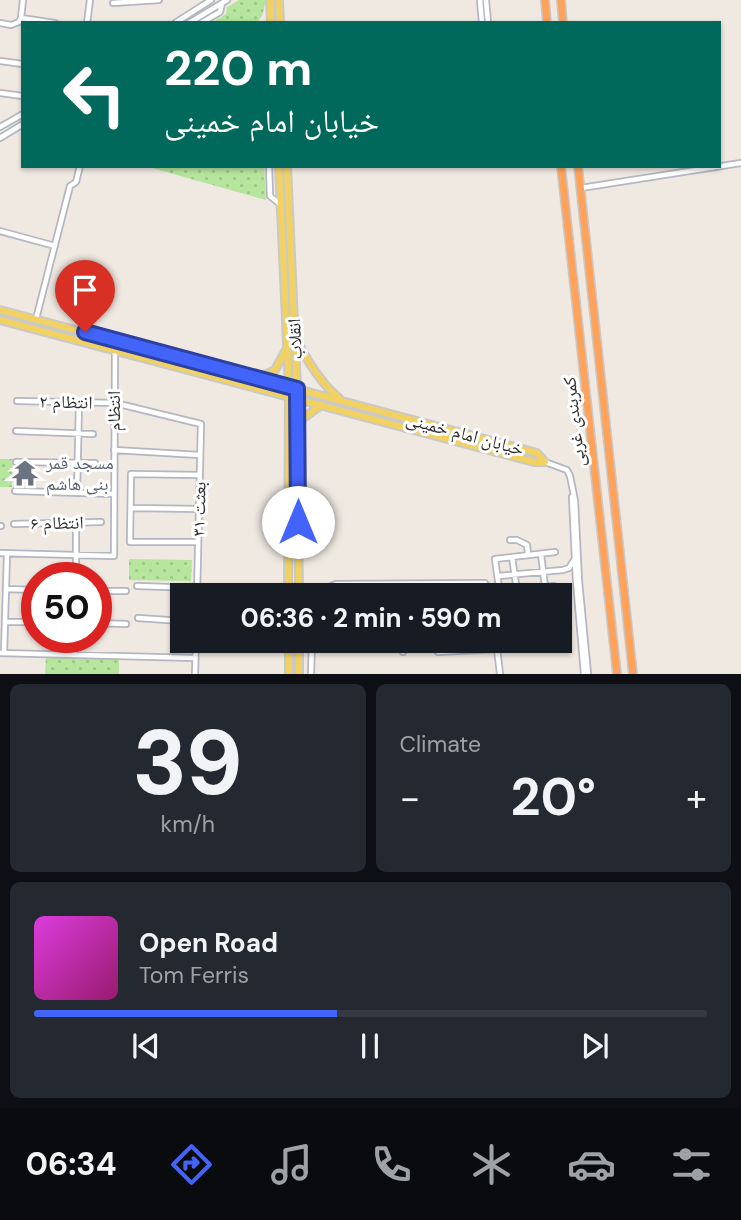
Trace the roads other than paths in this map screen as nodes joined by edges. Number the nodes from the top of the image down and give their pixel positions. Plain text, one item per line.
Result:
1 (23, 0) edge
2 (90, 0) edge
3 (159, 0) edge
4 (211, 0) edge
5 (270, 0) edge
6 (279, 0) edge
7 (480, 0) edge
8 (486, 0) edge
9 (545, 0) edge
10 (561, 0) edge
11 (144, 1) edge
12 (225, 1) edge
13 (113, 3) dead end
14 (21, 18) junction
15 (271, 20) edge
16 (41, 21) edge
17 (87, 21) edge
18 (178, 21) edge
19 (193, 21) edge
20 (204, 21) edge
21 (280, 21) edge
22 (482, 21) edge
23 (488, 21) edge
24 (547, 21) edge
25 (563, 21) edge
26 (0, 23) edge
27 (0, 61) edge
28 (21, 64) edge
29 (0, 93) edge
30 (21, 96) edge
31 (21, 115) edge
32 (21, 125) edge
33 (0, 127) edge
34 (0, 138) edge
35 (741, 163) edge
36 (721, 166) edge
37 (80, 168) edge
38 (269, 168) edge
39 (279, 168) edge
40 (287, 168) edge
41 (561, 168) edge
42 (578, 168) edge
43 (709, 168) edge
44 (581, 188) junction
45 (281, 205) junction
46 (0, 231) edge
47 (55, 246) junction
48 (0, 310) edge
49 (27, 317) junction
50 (36, 319) junction
51 (0, 320) edge
52 (24, 326) junction
53 (295, 334) junction
54 (287, 348) junction
55 (115, 349) junction
56 (256, 378) junction
57 (289, 387) junction
58 (297, 389) junction
59 (288, 396) junction
60 (297, 399) junction
61 (17, 401) dead end
62 (347, 402) junction
63 (79, 403) junction
64 (114, 403) junction
65 (321, 405) junction
66 (288, 414) junction
67 (297, 415) junction
68 (201, 424) joint
69 (297, 424) junction
70 (16, 431) dead end
71 (79, 433) junction
72 (93, 434) dead end
73 (114, 450) junction
74 (200, 455) junction
75 (16, 462) dead end
76 (545, 462) junction
77 (78, 463) junction
78 (95, 463) dead end
79 (200, 475) junction
80 (572, 485) junction
81 (15, 491) dead end
82 (77, 493) junction
83 (114, 494) junction
84 (131, 508) junction
85 (199, 509) junction
86 (76, 522) junction
87 (100, 522) dead end
88 (14, 524) dead end
89 (510, 540) dead end
90 (198, 542) junction
91 (555, 552) dead end
92 (0, 554) edge
93 (11, 554) junction
94 (541, 554) junction
95 (77, 555) junction
96 (528, 555) junction
97 (512, 557) junction
98 (575, 560) junction
99 (77, 562) edge
100 (543, 571) junction
101 (515, 574) junction
102 (498, 576) junction
103 (3, 580) edge
104 (197, 583) edge
105 (288, 583) edge
106 (299, 583) edge
107 (499, 583) edge
108 (516, 583) edge
109 (544, 583) edge
110 (137, 586) dead end
111 (170, 587) edge
112 (6, 589) junction
113 (21, 589) edge
114 (112, 591) edge
115 (126, 591) dead end
116 (3, 603) edge
117 (138, 618) dead end
118 (170, 620) edge
119 (21, 623) edge
120 (112, 624) edge
121 (126, 624) dead end
122 (3, 625) edge
123 (2, 653) edge
124 (195, 653) edge
125 (289, 653) edge
126 (299, 653) edge
127 (312, 653) edge
128 (497, 653) edge
129 (74, 655) joint
130 (195, 658) junction
131 (195, 674) edge
132 (289, 674) edge
133 (299, 674) edge
134 (311, 674) edge
135 (500, 674) edge
136 (586, 674) edge
137 (617, 674) edge
138 (633, 674) edge

1 - 14 street
2 - 17 street
3 - 11 street
4 - 18 street
5 - 15 main road
6 - 21 main road
7 - 22 street
8 - 23 street
9 - 24 highway
10 - 25 highway
11 - 13 street
12 - 19 street
12 - 20 street
14 - 16 street
14 - 26 street
27 - 28 street
29 - 30 street
31 - 33 street
32 - 34 street
35 - 36 street
37 - 47 street
38 - 45 street
39 - 45 main road, انقلاب
40 - 53 main road, انقلاب
41 - 137 highway, کمربندی غربی
42 - 44 highway, کمربندی غربی
43 - 44 street
44 - 138 highway, کمربندی غربی
45 - 54 main road, انقلاب
46 - 47 street
47 - 50 street
48 - 49 main road, خیابان امام خمینی
49 - 50 main road, خیابان امام خمینی
49 - 52 main road
50 - 56 main road, خیابان امام خمینی
51 - 52 main road, خیابان امام خمینی
52 - 55 main road, خیابان امام خمینی
53 - 58 main road, انقلاب
53 - 62 main road
54 - 56 main road
54 - 57 main road, انقلاب
55 - 59 main road, خیابان امام خمینی
55 - 64 street, انتظام
56 - 57 main road, خیابان امام خمینی
57 - 58 main road, خیابان امام خمینی
57 - 59 main road, انقلاب
58 - 60 main road, انقلاب
58 - 62 main road, خیابان امام خمینی
59 - 60 main road, خیابان امام خمینی
59 - 66 main road, انقلاب
60 - 65 main road, خیابان امام خمینی
60 - 67 main road, انقلاب
61 - 63 street, انتظام ۲
62 - 76 main road, خیابان امام خمینی
63 - 64 street, انتظام ۲
63 - 71 street
64 - 68 street, انتظام ۲
64 - 73 street, انتظام
65 - 69 main road
65 - 76 main road, خیابان امام خمینی
66 - 67 main road
66 - 105 main road, انقلاب
67 - 69 main road, انقلاب
68 - 74 street, بعثت ۳۱
69 - 106 main road, انقلاب
70 - 71 street
71 - 72 street
71 - 77 street
73 - 74 street
73 - 83 street, انتظام
74 - 79 street, بعثت ۳۱
75 - 77 street
76 - 80 street
77 - 78 street
77 - 82 street
79 - 84 street
79 - 85 street, بعثت ۳۱
80 - 98 street
80 - 136 street
81 - 82 street
82 - 83 street
83 - 95 street, انتظام
84 - 85 street
84 - 90 street
85 - 90 street, بعثت ۳۱
86 - 87 street, انتظام ۶
86 - 88 street, انتظام ۶
86 - 95 street
89 - 96 street
90 - 104 street, بعثت ۳۱
91 - 94 street
92 - 93 street
93 - 95 street
93 - 103 street
94 - 96 street
94 - 100 street
95 - 99 street
96 - 97 street
97 - 101 street
97 - 102 street
98 - 100 street
98 - 136 street
100 - 101 street
100 - 109 street
101 - 102 street
101 - 108 street
102 - 107 street
103 - 112 street
110 - 111 street
112 - 113 street
112 - 116 street
114 - 115 street
116 - 122 street
117 - 118 street
119 - 122 street
120 - 121 street
122 - 123 street
123 - 129 street
124 - 130 street
125 - 132 main road
126 - 133 main road
127 - 134 street
128 - 135 street
129 - 130 street
130 - 131 street

